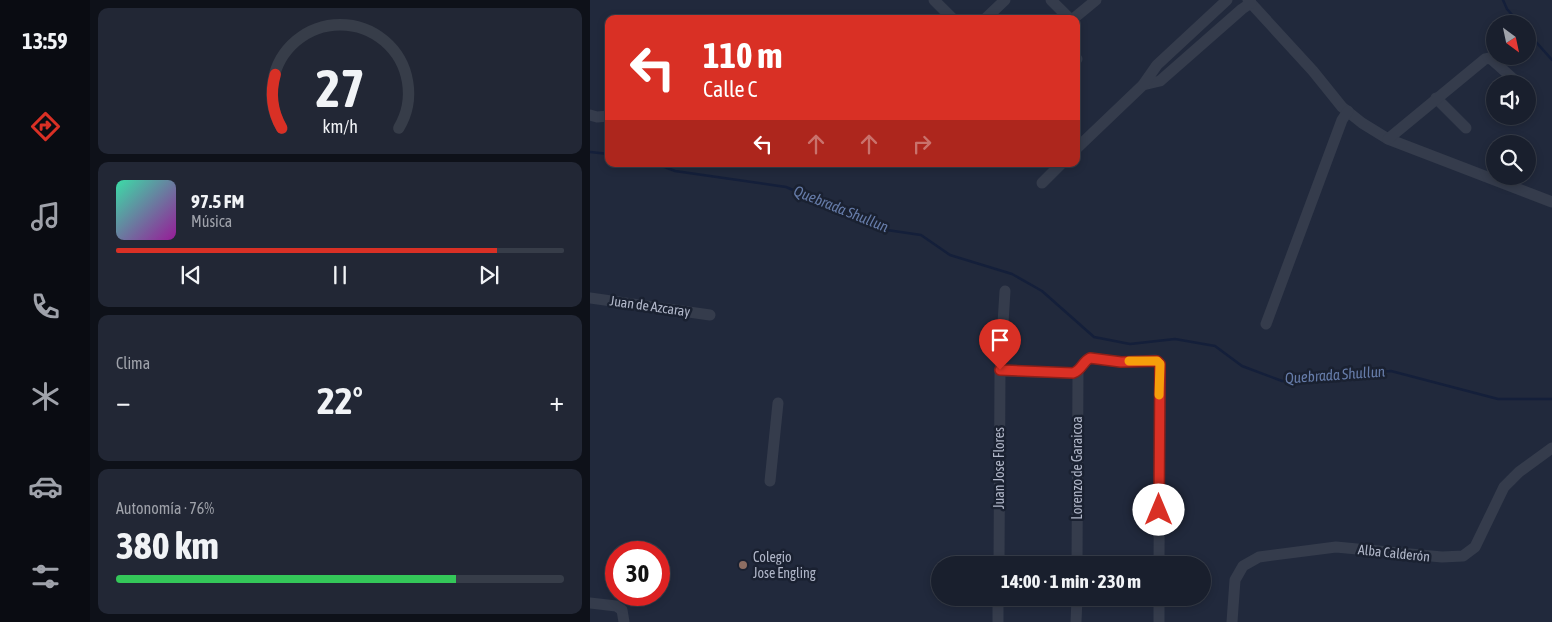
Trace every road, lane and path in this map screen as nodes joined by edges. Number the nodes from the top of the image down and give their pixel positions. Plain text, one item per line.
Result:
1 (934, 0) edge
2 (1005, 0) edge
3 (1050, 0) edge
4 (1096, 0) edge
5 (1226, 0) edge
6 (1249, 2) edge
7 (949, 15) edge
8 (989, 15) edge
9 (1067, 15) edge
10 (1077, 15) edge
11 (1508, 75) edge
12 (1143, 85) junction
13 (1436, 98) junction
14 (1348, 111) junction
15 (590, 115) edge
16 (605, 116) edge
17 (1466, 128) dead end
18 (1388, 139) junction
19 (1080, 145) edge
20 (1058, 167) edge
21 (1042, 182) dead end
22 (1552, 202) edge
23 (1005, 290) dead end
24 (590, 298) edge
25 (710, 315) dead end
26 (1266, 324) dead end
27 (1000, 370) junction
28 (1078, 371) junction
29 (778, 404) dead end
30 (1552, 448) edge
31 (770, 481) dead end
32 (999, 556) edge
33 (1077, 556) edge
34 (1159, 556) edge
35 (590, 603) edge
36 (998, 606) edge
37 (1077, 606) edge
38 (1159, 606) edge
39 (624, 622) edge
40 (998, 622) edge
41 (1076, 622) edge
42 (1159, 622) edge
43 (1232, 622) edge

1 - 7 street
2 - 8 street
3 - 9 street
4 - 10 street
5 - 12 street
6 - 12 street
6 - 14 street
11 - 13 street
12 - 19 street
13 - 17 street
13 - 18 street
14 - 18 street
14 - 26 street
15 - 16 street
18 - 22 street
20 - 21 street
23 - 27 street, Juan Jose Flores
24 - 25 street, Juan de Azcaray
27 - 28 street
27 - 32 street, Juan Jose Flores
28 - 33 street, Lorenzo de Garaicoa
28 - 34 street
29 - 31 street
30 - 43 street, Alba Calderón
35 - 39 street
36 - 40 street
37 - 41 street
38 - 42 street

